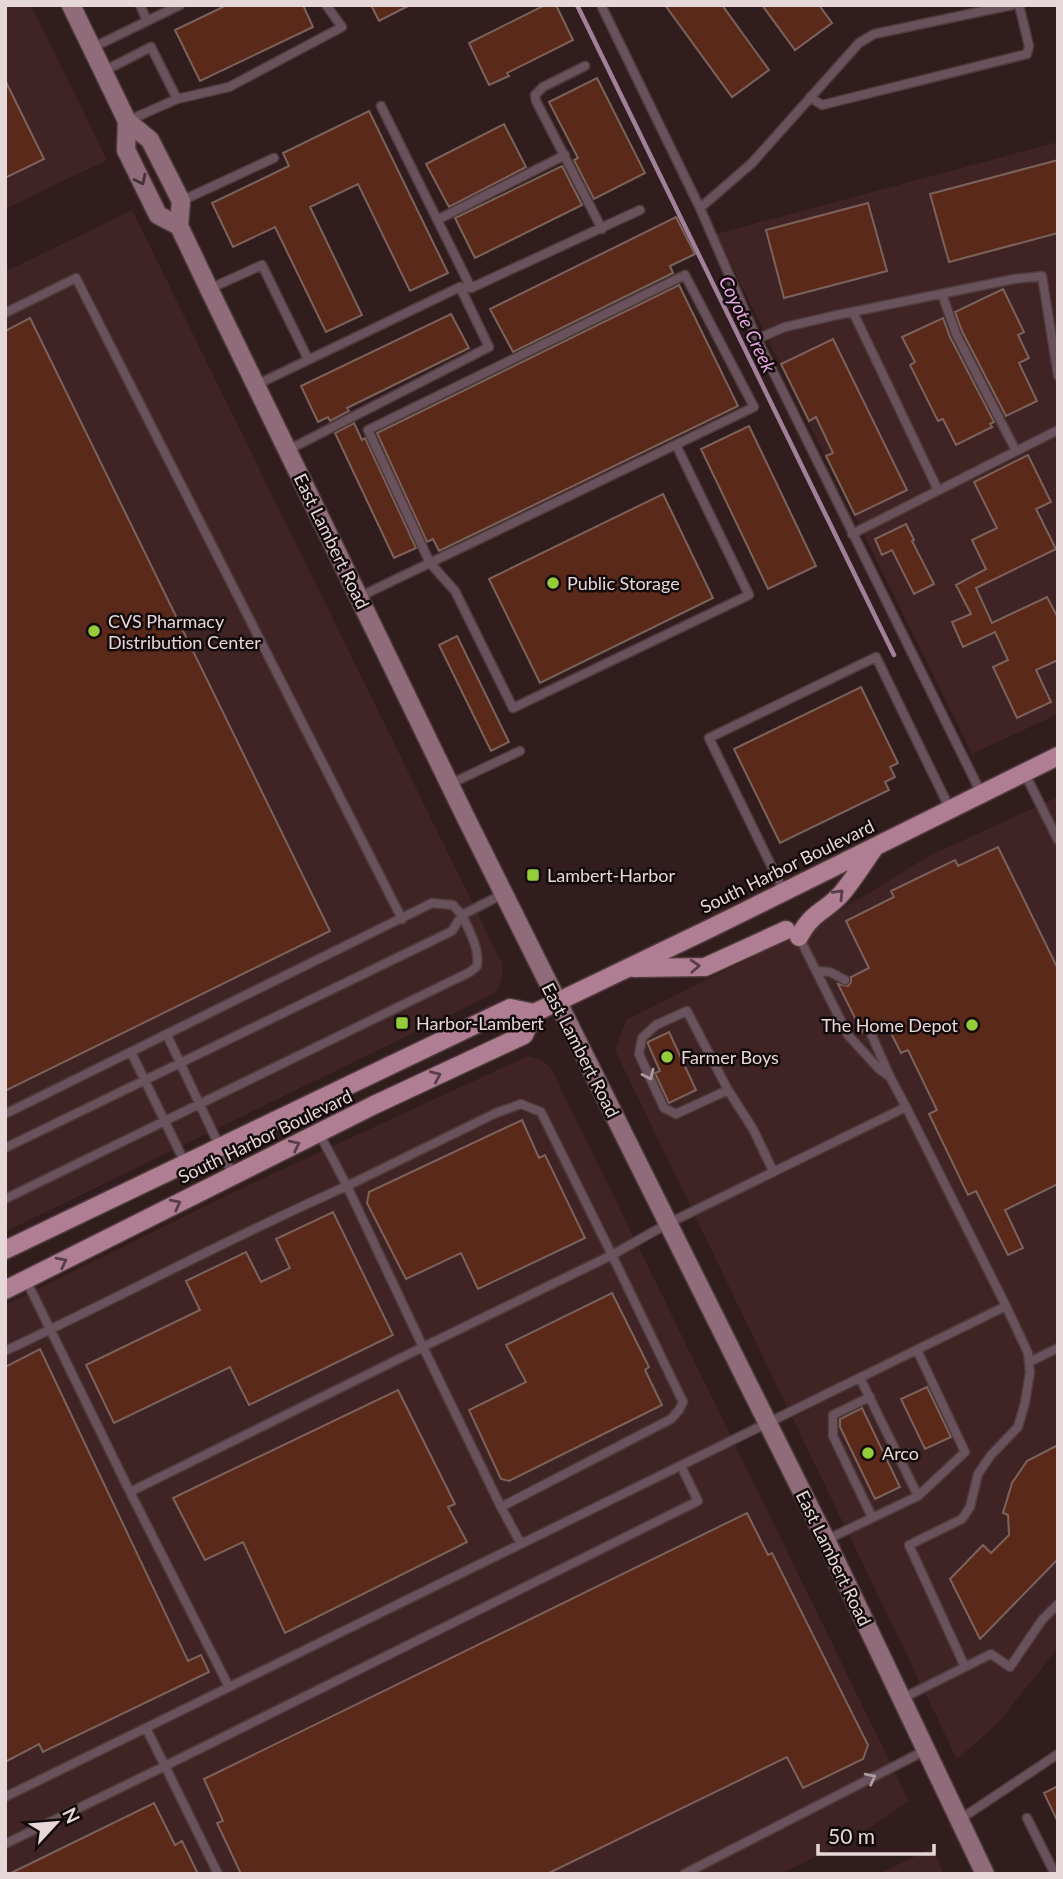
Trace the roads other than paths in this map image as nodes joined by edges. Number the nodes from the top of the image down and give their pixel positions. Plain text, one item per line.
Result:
1 (71, 5) edge
2 (140, 5) edge
3 (180, 5) edge
4 (326, 5) edge
5 (1012, 5) edge
6 (1019, 5) edge
7 (602, 7) dead end
8 (148, 21) junction
9 (92, 48) junction
10 (585, 66) dead end
11 (103, 71) junction
12 (810, 97) junction
13 (177, 99) junction
14 (381, 106) dead end
15 (127, 121) junction
16 (565, 155) junction
17 (274, 158) dead end
18 (181, 201) junction
19 (700, 208) junction
20 (640, 210) dead end
21 (439, 219) junction
22 (179, 226) junction
23 (602, 229) junction
24 (460, 287) junction
25 (471, 288) junction
26 (209, 289) junction
27 (942, 294) junction
28 (853, 312) junction
29 (5, 313) edge
30 (757, 339) junction
31 (308, 359) junction
32 (1058, 376) edge
33 (256, 385) junction
34 (1058, 430) edge
35 (676, 445) junction
36 (288, 450) junction
37 (1016, 451) junction
38 (938, 490) junction
39 (852, 534) junction
40 (430, 563) junction
41 (359, 597) junction
42 (520, 751) dead end
43 (1058, 756) edge
44 (1024, 772) junction
45 (450, 784) junction
46 (981, 793) junction
47 (950, 809) junction
48 (1058, 840) edge
49 (876, 846) junction
50 (783, 892) junction
51 (503, 894) junction
52 (462, 915) junction
53 (402, 919) junction
54 (792, 933) junction
55 (627, 968) junction
56 (816, 971) junction
57 (845, 980) dead end
58 (556, 1001) junction
59 (534, 1013) junction
60 (869, 1029) dead end
61 (167, 1035) junction
62 (131, 1052) junction
63 (181, 1064) junction
64 (890, 1077) junction
65 (146, 1081) junction
66 (728, 1090) junction
67 (201, 1103) junction
68 (906, 1107) junction
69 (5, 1114) edge
70 (166, 1120) junction
71 (319, 1133) junction
72 (220, 1147) junction
73 (5, 1148) edge
74 (186, 1164) junction
75 (773, 1171) junction
76 (233, 1175) junction
77 (346, 1186) junction
78 (5, 1199) edge
79 (667, 1224) junction
80 (5, 1250) edge
81 (612, 1255) junction
82 (26, 1280) junction
83 (5, 1290) edge
84 (1006, 1306) junction
85 (50, 1330) junction
86 (423, 1347) junction
87 (1058, 1348) edge
88 (917, 1350) junction
89 (5, 1351) edge
90 (1029, 1362) junction
91 (860, 1378) junction
92 (870, 1397) junction
93 (768, 1423) junction
94 (681, 1466) junction
95 (131, 1492) junction
96 (918, 1496) junction
97 (501, 1507) junction
98 (872, 1517) junction
99 (826, 1540) junction
100 (521, 1544) junction
101 (1058, 1604) edge
102 (965, 1667) junction
103 (229, 1687) junction
104 (902, 1699) junction
105 (146, 1728) junction
106 (926, 1750) junction
107 (1058, 1754) edge
108 (165, 1766) junction
109 (5, 1797) edge
110 (1027, 1818) dead end
111 (959, 1820) junction
112 (5, 1844) edge
113 (983, 1873) edge
114 (218, 1874) edge
115 (684, 1874) edge
116 (1055, 1874) edge

1 - 9 main road, East Lambert Road
2 - 8 lane
3 - 8 lane
4 - 13 lane
5 - 12 lane
6 - 12 lane
7 - 19 lane
8 - 9 lane
9 - 11 main road, East Lambert Road
10 - 16 lane
11 - 13 lane
11 - 15 main road, East Lambert Road
12 - 19 lane
13 - 15 lane
14 - 21 lane
15 - 18 main road, East Lambert Road
15 -> 22 main road, East Lambert Road
16 - 21 lane
16 - 23 lane
17 - 18 lane
18 - 22 main road
19 - 30 lane
20 - 23 lane
21 - 25 lane
22 - 26 main road, East Lambert Road
23 - 25 lane
24 - 25 lane
24 - 31 lane
24 - 36 lane
26 - 31 lane
26 - 33 main road, East Lambert Road
27 - 28 lane
27 - 32 lane
27 - 37 lane
28 - 30 lane
28 - 38 lane
29 - 53 lane
30 - 39 lane
31 - 33 lane
33 - 36 main road, East Lambert Road
34 - 37 lane
35 - 40 lane
35 - 40 lane
35 - 40 lane
36 - 41 main road, East Lambert Road
37 - 38 lane
38 - 39 lane
39 - 46 lane
40 - 41 lane
41 - 45 main road, East Lambert Road
42 - 45 lane
43 - 44 main road, South Harbor Boulevard
44 - 46 main road, South Harbor Boulevard
44 - 48 lane
45 - 51 main road, East Lambert Road
46 - 47 main road, South Harbor Boulevard
47 - 49 main road, South Harbor Boulevard
47 - 50 lane
49 - 50 main road, South Harbor Boulevard
54 -> 49 main road
50 - 55 main road, South Harbor Boulevard
51 - 52 lane
51 - 58 main road, East Lambert Road
52 - 53 lane
52 - 63 lane
52 - 67 lane
53 - 61 lane
55 -> 54 main road
54 - 56 lane
55 - 58 main road, South Harbor Boulevard
56 - 57 lane
56 - 64 lane
58 - 59 main road, South Harbor Boulevard
58 - 79 main road, East Lambert Road
71 -> 59 main road, South Harbor Boulevard
59 - 72 main road, South Harbor Boulevard
60 - 64 lane
61 - 62 lane
61 - 63 lane
62 - 65 lane
62 - 69 lane
63 - 65 lane
63 - 67 lane
64 - 68 lane
65 - 70 lane
65 - 73 lane
66 -> 66 lane
66 - 75 lane
67 - 70 lane
67 - 72 lane
68 - 75 lane
68 - 84 lane
70 - 74 lane
70 - 78 lane
76 -> 71 main road, South Harbor Boulevard
71 - 77 lane
72 - 74 main road, South Harbor Boulevard
72 - 76 lane
74 - 80 main road, South Harbor Boulevard
75 - 79 lane
82 -> 76 main road, South Harbor Boulevard
77 - 81 lane
77 - 85 lane
77 - 86 lane
79 - 81 lane
79 - 93 main road, East Lambert Road
81 - 86 lane
81 - 97 lane
82 - 83 main road, South Harbor Boulevard
82 - 85 lane
84 - 88 lane
84 - 90 lane
85 - 89 lane
85 - 95 lane
86 - 95 lane
86 - 97 lane
87 - 90 lane
88 - 91 lane
88 - 96 lane
90 - 102 lane
91 - 92 lane
91 - 93 lane
92 - 96 lane
92 - 98 lane
93 - 94 lane
93 - 99 main road, East Lambert Road
94 - 100 lane
94 - 108 lane
95 - 103 lane
96 - 98 lane
97 - 100 lane
98 - 99 lane
99 - 104 main road, East Lambert Road
100 - 103 lane
101 - 102 lane
102 - 104 lane
103 - 105 lane
104 - 106 main road, East Lambert Road
105 - 108 lane
105 - 109 lane
106 - 111 main road, East Lambert Road
115 -> 106 lane
107 - 111 lane
108 - 112 lane
108 - 114 lane
110 - 116 lane
111 - 113 main road, East Lambert Road

